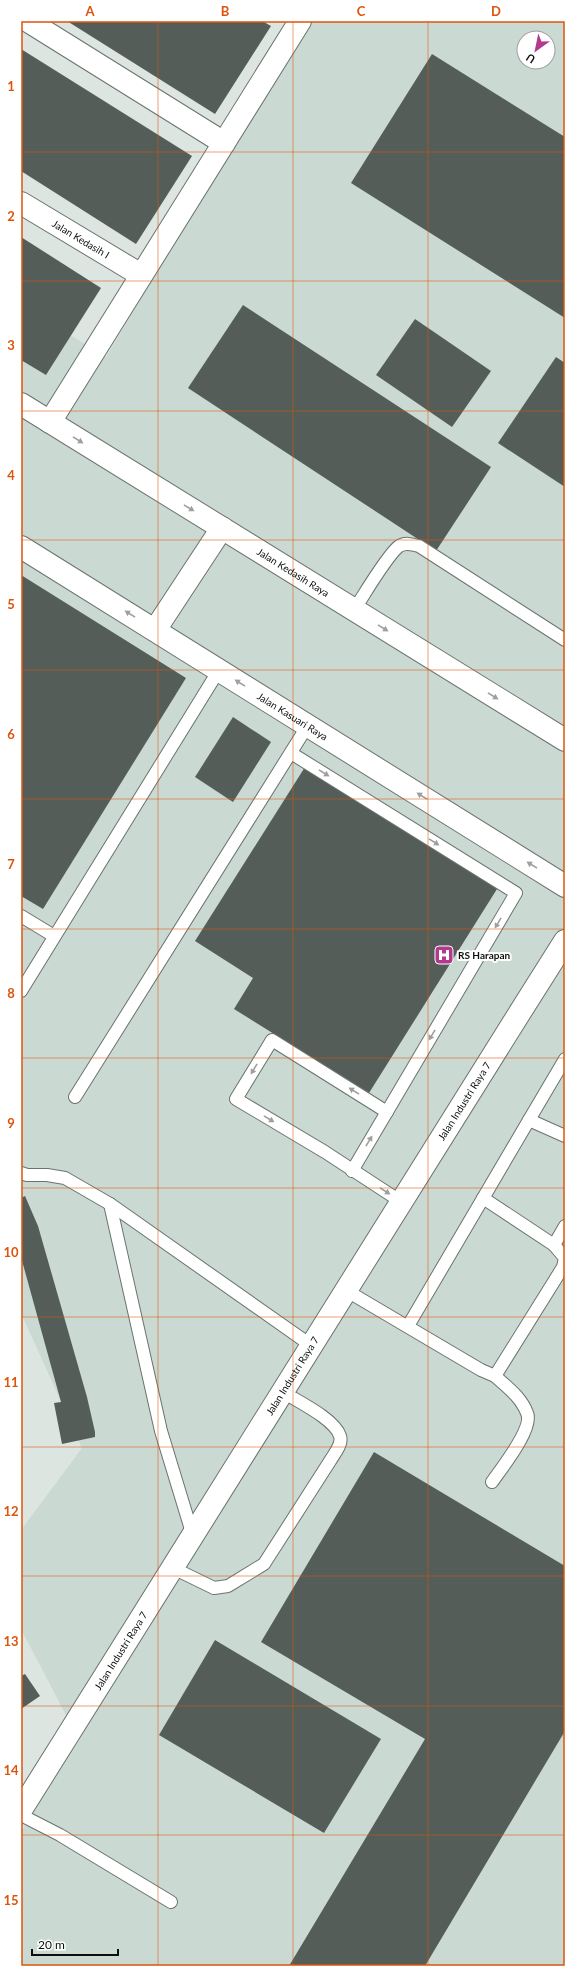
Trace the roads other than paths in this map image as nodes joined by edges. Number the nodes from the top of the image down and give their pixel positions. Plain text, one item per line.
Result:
1 (28, 21) edge
2 (299, 21) edge
3 (224, 143) junction
4 (21, 203) edge
5 (141, 276) junction
6 (21, 404) edge
7 (50, 422) junction
8 (222, 528) junction
9 (21, 546) edge
10 (354, 610) junction
11 (155, 630) junction
12 (565, 640) edge
13 (219, 670) junction
14 (308, 725) junction
15 (565, 740) edge
16 (291, 753) junction
17 (565, 886) edge
18 (21, 916) edge
19 (54, 936) junction
20 (565, 941) edge
21 (21, 990) edge
22 (565, 1059) edge
23 (75, 1097) dead end
24 (387, 1112) junction
25 (529, 1120) junction
26 (565, 1136) edge
27 (352, 1171) junction
28 (21, 1173) edge
29 (483, 1198) junction
30 (400, 1201) junction
31 (110, 1204) junction
32 (565, 1226) edge
33 (554, 1245) junction
34 (347, 1290) junction
35 (408, 1326) junction
36 (312, 1346) junction
37 (495, 1376) junction
38 (283, 1392) junction
39 (492, 1482) dead end
40 (193, 1536) junction
41 (173, 1568) junction
42 (21, 1810) edge
43 (21, 1815) edge
44 (171, 1902) dead end

1 - 3 street
2 - 3 street
3 - 5 street
4 - 5 street, Jalan Kedasih I
5 - 7 street
6 - 7 street, Jalan Kedasih Raya
7 -> 8 street, Jalan Kedasih Raya
8 - 10 street, Jalan Kedasih Raya
8 - 11 street
11 -> 9 street, Jalan Kasuari Raya
10 - 12 lane
10 -> 15 street, Jalan Kedasih Raya
11 - 13 street, Jalan Kasuari Raya
14 -> 13 street, Jalan Kasuari Raya
13 - 19 lane
14 - 16 lane
17 -> 14 street, Jalan Kasuari Raya
16 - 23 lane
16 -> 24 lane
18 - 19 lane
19 - 21 lane
20 - 30 street, Jalan Industri Raya 7
22 - 25 lane
27 -> 24 lane
24 -> 27 lane
25 - 26 lane
25 - 29 lane
27 -> 30 lane
28 - 31 lane
29 - 33 lane
29 - 35 lane
30 - 34 street, Jalan Industri Raya 7
31 - 36 lane
31 - 40 lane
32 - 33 lane
33 - 37 lane
34 - 35 lane
34 - 36 street, Jalan Industri Raya 7
35 - 37 lane
36 - 38 street, Jalan Industri Raya 7
37 - 39 lane
38 - 40 street, Jalan Industri Raya 7
38 - 41 lane
40 - 41 street, Jalan Industri Raya 7
41 - 42 street, Jalan Industri Raya 7
43 - 44 lane

